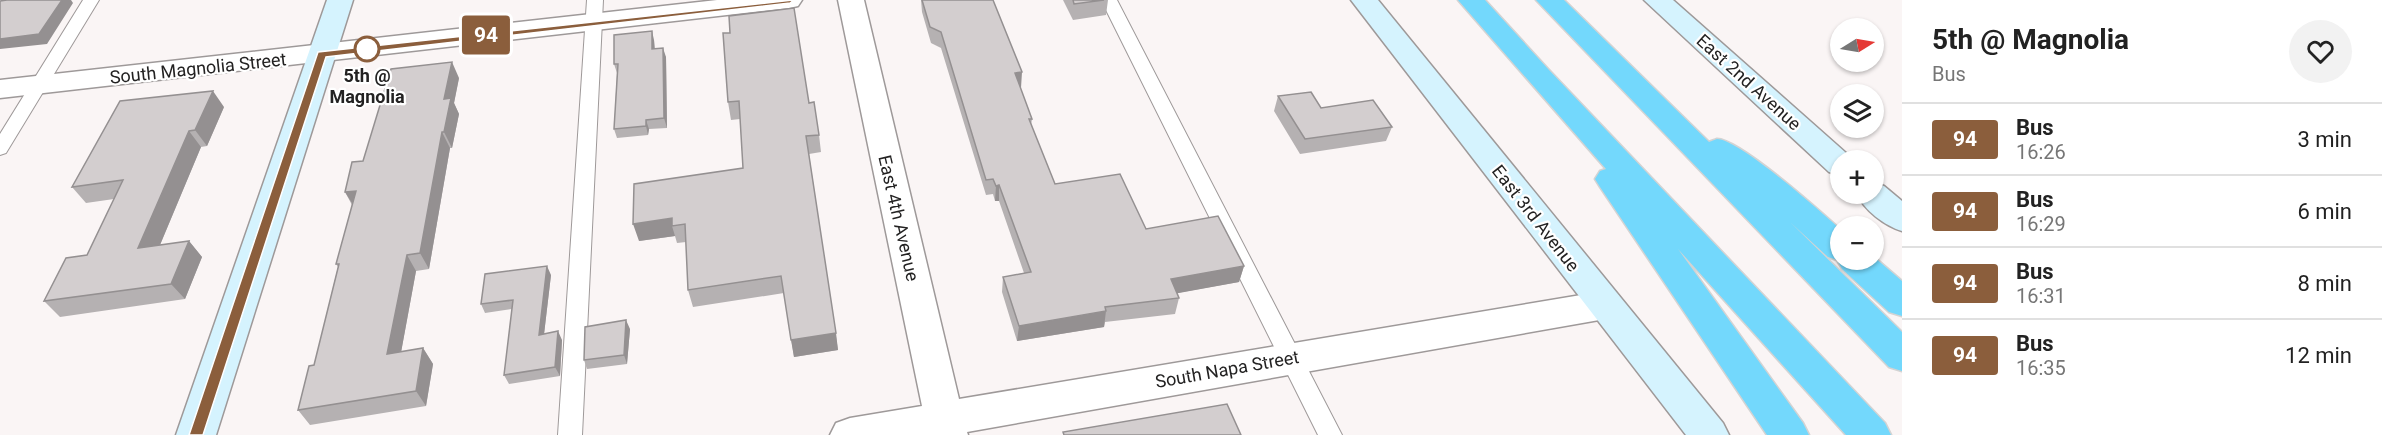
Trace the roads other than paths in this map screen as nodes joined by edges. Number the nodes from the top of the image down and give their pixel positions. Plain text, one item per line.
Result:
1 (92, 0) edge
2 (340, 0) edge
3 (789, 0) edge
4 (850, 0) edge
5 (1109, 0) edge
6 (1364, 0) edge
7 (1471, 0) edge
8 (1549, 0) edge
9 (1656, 0) edge
10 (594, 11) edge
11 (322, 54) junction
12 (1539, 77) junction
13 (39, 85) junction
14 (0, 89) edge
15 (1642, 96) junction
16 (0, 149) edge
17 (1830, 155) edge
18 (1884, 203) edge
19 (1902, 219) edge
20 (1830, 239) edge
21 (1865, 270) edge
22 (1902, 302) edge
23 (1605, 305) junction
24 (1902, 356) edge
25 (1291, 359) junction
26 (946, 426) edge
27 (196, 435) edge
28 (570, 435) edge
29 (850, 435) edge
30 (1330, 435) edge
31 (1708, 435) edge
32 (1789, 435) edge
33 (1871, 435) edge

1 - 13 lane
2 - 11 street
3 - 10 street, South Magnolia Street
4 - 26 street, East 4th Avenue
5 - 25 lane
6 - 23 street, East 3rd Avenue
7 - 12 highway
8 - 15 highway
9 - 17 street, East 2nd Avenue
10 - 11 street, South Magnolia Street
10 - 28 lane
11 - 13 street, South Magnolia Street
11 - 27 street
12 - 32 highway
12 - 33 highway
13 - 14 street, South Magnolia Street
13 - 16 lane
15 - 20 highway
15 - 24 highway
18 - 19 street
21 - 22 highway
23 - 25 street, South Napa Street
23 - 31 street, East 3rd Avenue
25 - 26 street, South Napa Street
25 - 30 lane
26 - 29 street, South Napa Street

